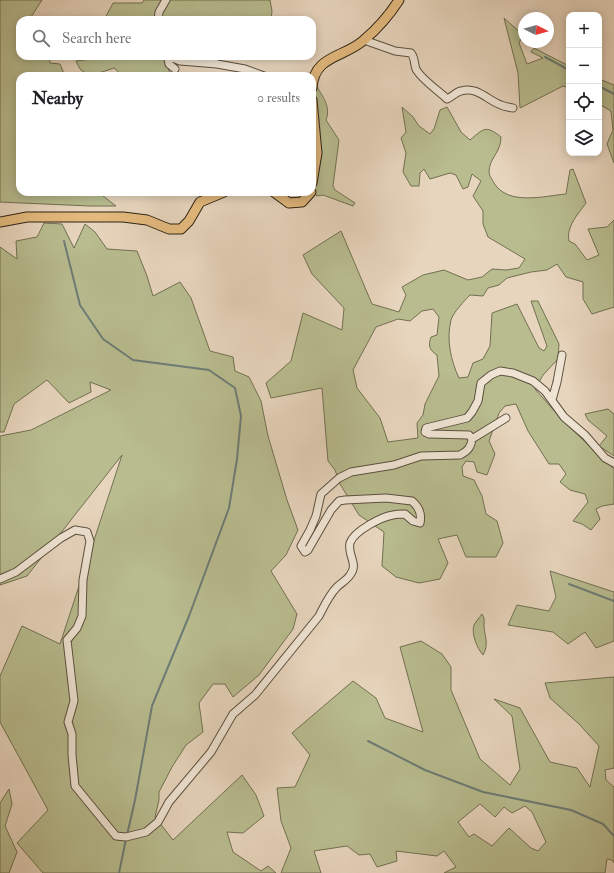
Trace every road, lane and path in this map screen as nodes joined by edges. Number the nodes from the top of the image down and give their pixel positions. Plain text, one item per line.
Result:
1 (166, 0) edge
2 (399, 0) edge
3 (158, 16) edge
4 (364, 40) junction
5 (168, 60) edge
6 (178, 60) edge
7 (210, 60) edge
8 (217, 64) junction
9 (175, 70) dead end
10 (253, 72) edge
11 (315, 72) edge
12 (513, 108) dead end
13 (316, 142) edge
14 (316, 159) edge
15 (214, 196) edge
16 (280, 196) edge
17 (307, 196) edge
18 (0, 222) edge
19 (562, 355) dead end
20 (552, 400) junction
21 (506, 418) dead end
22 (472, 438) junction
23 (614, 463) edge
24 (0, 579) edge

1 - 3 street
2 - 4 main road
4 - 11 main road
4 - 12 street
5 - 9 street
6 - 8 street
7 - 8 street
8 - 10 street
13 - 14 main road
15 - 18 main road
16 - 17 main road
19 - 20 street
20 - 22 street
20 - 23 street
21 - 22 street
22 - 24 street

